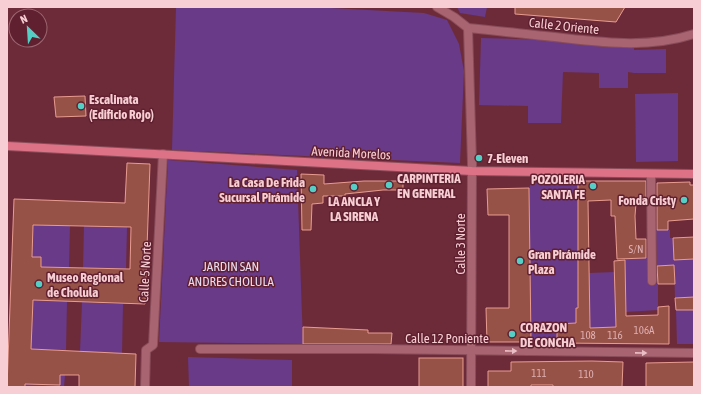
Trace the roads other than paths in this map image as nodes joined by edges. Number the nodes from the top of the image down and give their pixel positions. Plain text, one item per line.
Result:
1 (437, 7) edge
2 (468, 28) junction
3 (694, 34) edge
4 (7, 146) edge
5 (163, 154) junction
6 (472, 172) junction
7 (651, 174) junction
8 (694, 174) edge
9 (652, 281) dead end
10 (200, 349) dead end
11 (472, 350) junction
12 (694, 353) edge
13 (145, 387) edge
14 (471, 387) edge

1 - 2 street
2 - 3 street, Calle 2 Oriente
2 - 6 street, Calle 3 Norte
4 - 5 main road, Avenida Morelos
5 - 6 main road, Avenida Morelos
5 - 13 street, Calle 5 Norte
6 - 7 main road, Avenida Morelos
6 - 11 street, Calle 3 Norte
7 - 8 main road, Avenida Morelos
7 - 9 street
10 - 11 street, Calle 12 Poniente
11 -> 12 street, Calle 12 Poniente
11 - 14 street, Calle 3 Norte

